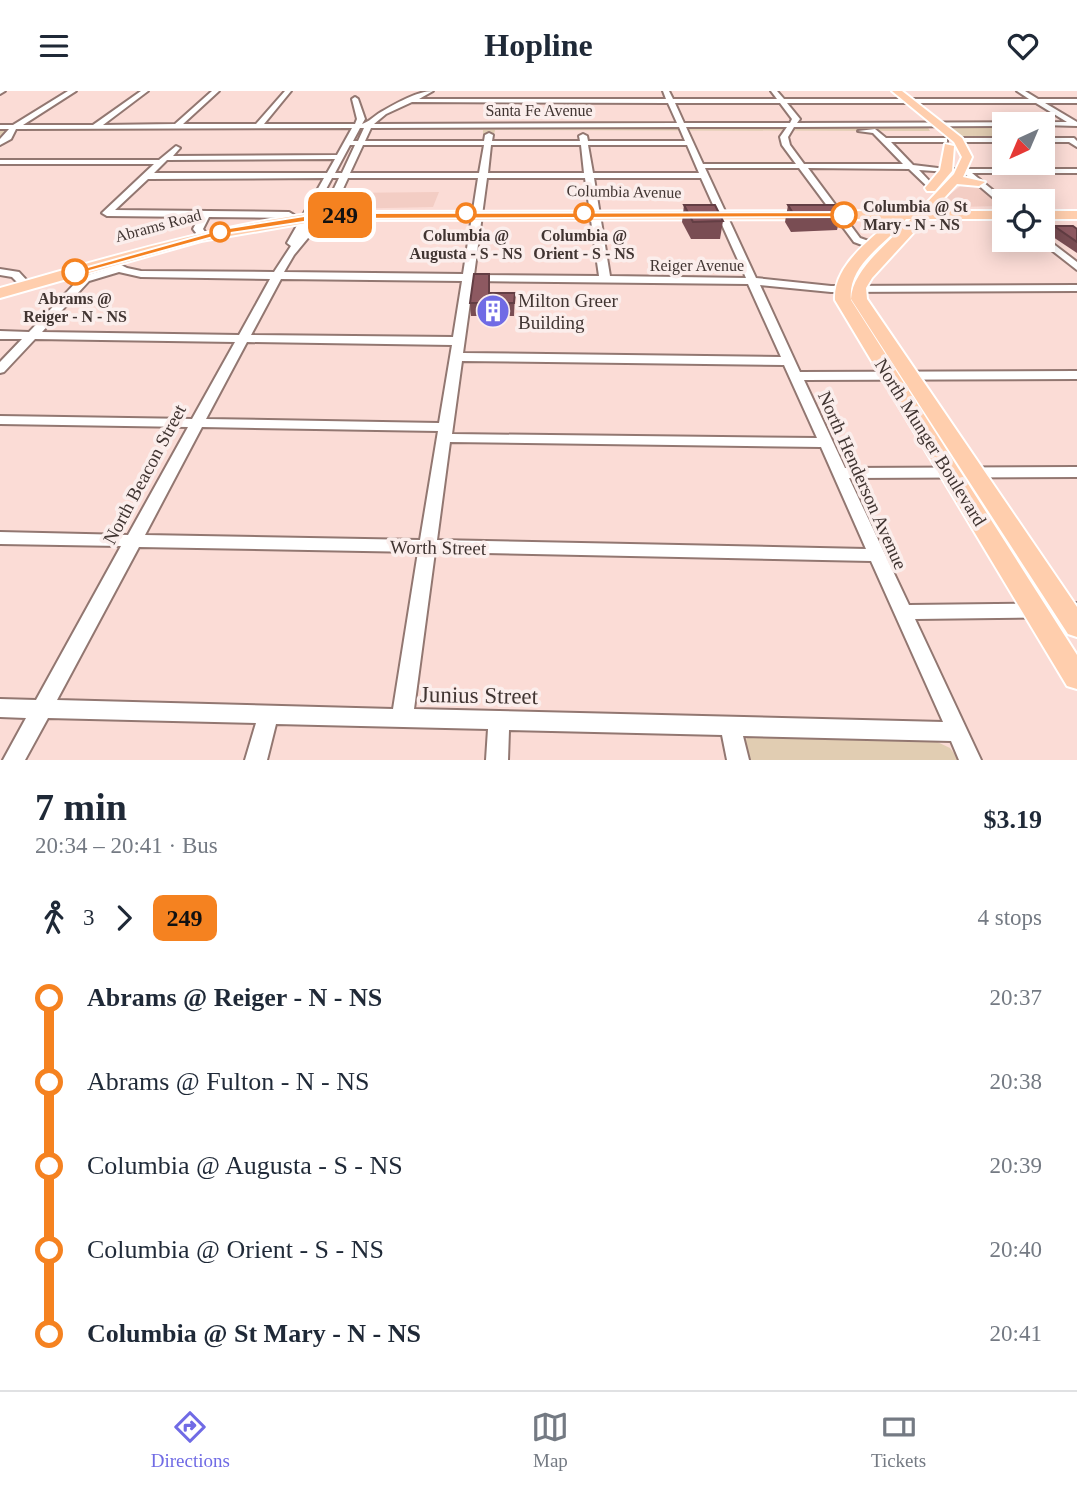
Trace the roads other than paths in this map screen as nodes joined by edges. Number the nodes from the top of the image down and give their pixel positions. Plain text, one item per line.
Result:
1 (73, 91) edge
2 (145, 91) edge
3 (216, 91) edge
4 (288, 91) edge
5 (360, 91) edge
6 (431, 91) edge
7 (554, 91) edge
8 (666, 91) edge
9 (774, 91) edge
10 (888, 91) edge
11 (1020, 91) edge
12 (902, 98) edge
13 (410, 101) junction
14 (430, 101) junction
15 (555, 101) junction
16 (670, 101) junction
17 (783, 101) junction
18 (847, 101) junction
19 (1037, 101) junction
20 (1077, 101) edge
21 (394, 108) junction
22 (366, 109) junction
23 (855, 109) dead end
24 (344, 114) dead end
25 (863, 117) dead end
26 (338, 124) junction
27 (369, 124) junction
28 (419, 124) junction
29 (556, 124) junction
30 (934, 124) junction
31 (1076, 124) edge
32 (259, 125) junction
33 (177, 126) junction
34 (0, 127) edge
35 (96, 127) junction
36 (357, 127) junction
37 (684, 128) junction
38 (791, 128) junction
39 (873, 128) junction
40 (12, 130) junction
41 (583, 132) dead end
42 (488, 139) junction
43 (884, 140) junction
44 (929, 140) junction
45 (992, 141) edge
46 (1055, 141) edge
47 (0, 143) edge
48 (348, 143) junction
49 (362, 143) junction
50 (584, 143) junction
51 (690, 143) junction
52 (1074, 143) edge
53 (950, 145) junction
54 (176, 148) dead end
55 (340, 157) junction
56 (162, 160) junction
57 (0, 162) edge
58 (801, 166) junction
59 (909, 167) junction
60 (702, 171) junction
61 (1077, 171) edge
62 (955, 174) junction
63 (330, 175) junction
64 (347, 175) junction
65 (482, 175) junction
66 (589, 175) junction
67 (145, 176) junction
68 (982, 177) junction
69 (992, 192) edge
70 (934, 193) junction
71 (957, 210) junction
72 (992, 210) edge
73 (992, 210) edge
74 (478, 211) junction
75 (596, 211) junction
76 (1055, 212) edge
77 (1077, 212) edge
78 (206, 213) junction
79 (720, 213) junction
80 (837, 213) junction
81 (915, 213) junction
82 (317, 214) junction
83 (289, 215) junction
84 (868, 215) junction
85 (891, 227) junction
86 (200, 234) junction
87 (873, 246) junction
88 (1055, 249) edge
89 (289, 254) junction
90 (107, 264) junction
91 (1077, 267) edge
92 (0, 272) edge
93 (277, 275) junction
94 (80, 276) junction
95 (468, 277) junction
96 (605, 280) junction
97 (752, 281) junction
98 (24, 282) junction
99 (0, 285) edge
100 (859, 288) junction
101 (1077, 288) edge
102 (841, 289) junction
103 (0, 293) edge
104 (0, 335) edge
105 (32, 335) junction
106 (242, 339) junction
107 (460, 341) junction
108 (456, 357) junction
109 (792, 368) junction
110 (0, 369) edge
111 (1077, 375) edge
112 (890, 376) junction
113 (910, 376) junction
114 (0, 420) edge
115 (196, 422) junction
116 (445, 432) junction
117 (825, 443) junction
118 (1077, 472) edge
119 (839, 473) junction
120 (960, 473) junction
121 (0, 538) edge
122 (132, 541) junction
123 (429, 547) junction
124 (877, 555) junction
125 (1036, 611) junction
126 (902, 613) junction
127 (1073, 616) edge
128 (1077, 678) edge
129 (0, 708) edge
130 (41, 709) junction
131 (268, 717) junction
132 (402, 719) junction
133 (499, 721) junction
134 (731, 727) junction
135 (956, 732) junction
136 (14, 760) edge
137 (256, 760) edge
138 (497, 760) edge
139 (738, 760) edge
140 (970, 760) edge

1 - 40 street
2 - 35 street
3 - 33 street
4 - 32 street
5 - 22 street
6 - 13 street
6 - 14 street
7 - 15 street
8 - 16 street, North Henderson Avenue
9 - 17 street
10 - 12 main road
11 - 19 street
12 - 18 street
12 - 19 street
12 - 30 main road
13 - 14 street
13 - 21 street
14 - 15 street
14 - 28 street
15 - 16 street
15 - 29 street
16 - 17 street
16 - 37 street, North Henderson Avenue
17 - 18 street
17 - 38 street
18 - 23 street
19 - 20 street
19 - 31 street
21 - 22 street
21 - 27 street
22 - 36 street
24 - 26 street
25 - 39 street
26 - 32 street, Santa Fe Avenue
26 - 36 street, Santa Fe Avenue
27 - 28 street, Santa Fe Avenue
27 - 36 street, Santa Fe Avenue
27 - 49 street
28 - 29 street, Santa Fe Avenue
29 - 37 street, Santa Fe Avenue
30 - 31 street
30 - 39 street
30 - 53 main road
32 - 33 street, Santa Fe Avenue
33 - 35 street, Santa Fe Avenue
34 - 40 street, Santa Fe Avenue
35 - 40 street, Santa Fe Avenue
36 - 40 street, Santa Fe Avenue
36 - 48 street
37 - 38 street, Santa Fe Avenue
37 - 51 street, North Henderson Avenue
38 - 39 street, Santa Fe Avenue
38 - 58 street
39 - 43 street
40 - 47 street
41 - 50 street
42 - 49 street
42 - 50 street
42 - 65 street
43 - 44 street
43 - 59 street
44 - 53 street
44 - 53 street
45 - 53 street
46 - 52 street
48 - 49 street
48 - 55 street
49 - 64 street
50 - 51 street
50 - 66 street
51 - 60 street, North Henderson Avenue
53 - 62 main road
53 - 62 main road
54 - 56 street
55 - 56 street
55 - 63 street
56 - 57 street
56 - 67 street
58 - 59 street
58 - 60 street
58 - 80 street
59 - 62 street
59 - 70 street
60 - 66 street
60 - 79 street, North Henderson Avenue
61 - 68 street
62 - 68 main road
62 - 68 main road
62 - 70 main road
63 - 64 street
63 - 67 street
63 - 82 street
64 - 65 street
64 - 82 street
65 - 66 street
65 - 74 street
66 - 75 street
67 - 78 street
68 - 69 street
70 - 71 main road
70 - 81 main road
71 - 72 main road, Columbia Avenue
71 - 81 main road, Columbia Avenue
73 - 81 main road, Columbia Avenue
74 - 75 main road, Columbia Avenue
74 - 82 main road, Columbia Avenue
74 - 95 street
75 - 79 main road, Columbia Avenue
75 - 96 street
76 - 77 main road
78 - 83 street
78 - 86 street
79 - 80 main road, Columbia Avenue
79 - 97 street, North Henderson Avenue
80 - 81 main road, Columbia Avenue
80 - 84 main road, Columbia Avenue
80 - 87 street
81 - 84 main road, Columbia Avenue
81 - 85 main road
81 - 100 main road
82 - 83 main road, Abrams Road
82 - 86 main road, Abrams Road
82 - 89 street
82 - 89 street, North Beacon Street
83 - 86 main road, Abrams Road
84 - 85 main road
85 - 87 main road
86 - 90 main road, Abrams Road
87 - 102 main road
88 - 91 street
89 - 93 street, North Beacon Street
90 - 93 street, Reiger Avenue
90 - 94 main road, Abrams Road
90 - 98 main road, Abrams Road
92 - 98 street
93 - 95 street, Reiger Avenue
93 - 106 street, North Beacon Street
94 - 98 main road, Abrams Road
94 - 105 street
95 - 96 street, Reiger Avenue
95 - 107 street
96 - 97 street, Reiger Avenue
97 - 102 street, Reiger Avenue
97 - 109 street, North Henderson Avenue
98 - 99 main road, Abrams Road
98 - 103 main road, Abrams Road
100 - 101 street, Reiger Avenue
100 - 102 street, Reiger Avenue
100 - 113 main road, North Munger Boulevard
102 - 112 main road, North Munger Boulevard
104 - 105 street
105 - 106 street
105 - 110 street
106 - 107 street
106 - 115 street, North Beacon Street
107 - 108 street
108 - 109 street
108 - 116 street
109 - 112 street
109 - 117 street, North Henderson Avenue
111 - 113 street
112 - 113 street
112 - 120 main road, North Munger Boulevard
113 - 120 main road, North Munger Boulevard
114 - 115 street
115 - 116 street
115 - 122 street, North Beacon Street
116 - 117 street
116 - 123 street
117 - 119 street, North Henderson Avenue
118 - 120 street
119 - 120 street
119 - 124 street, North Henderson Avenue
120 - 125 main road, North Munger Boulevard
120 - 127 main road, North Munger Boulevard
121 - 122 street, Worth Street
122 - 123 street, Worth Street
122 - 130 street, North Beacon Street
123 - 124 street, Worth Street
123 - 132 street
124 - 126 street, North Henderson Avenue
125 - 126 street
125 - 127 street
125 - 128 main road, North Munger Boulevard
126 - 135 street, North Henderson Avenue
129 - 130 street, Junius Street
130 - 131 street, Junius Street
130 - 136 street, North Beacon Street
131 - 132 street, Junius Street
131 - 137 street
132 - 133 street, Junius Street
133 - 134 street, Junius Street
133 - 138 street
134 - 135 street, Junius Street
134 - 139 street
135 - 140 street, North Henderson Avenue

